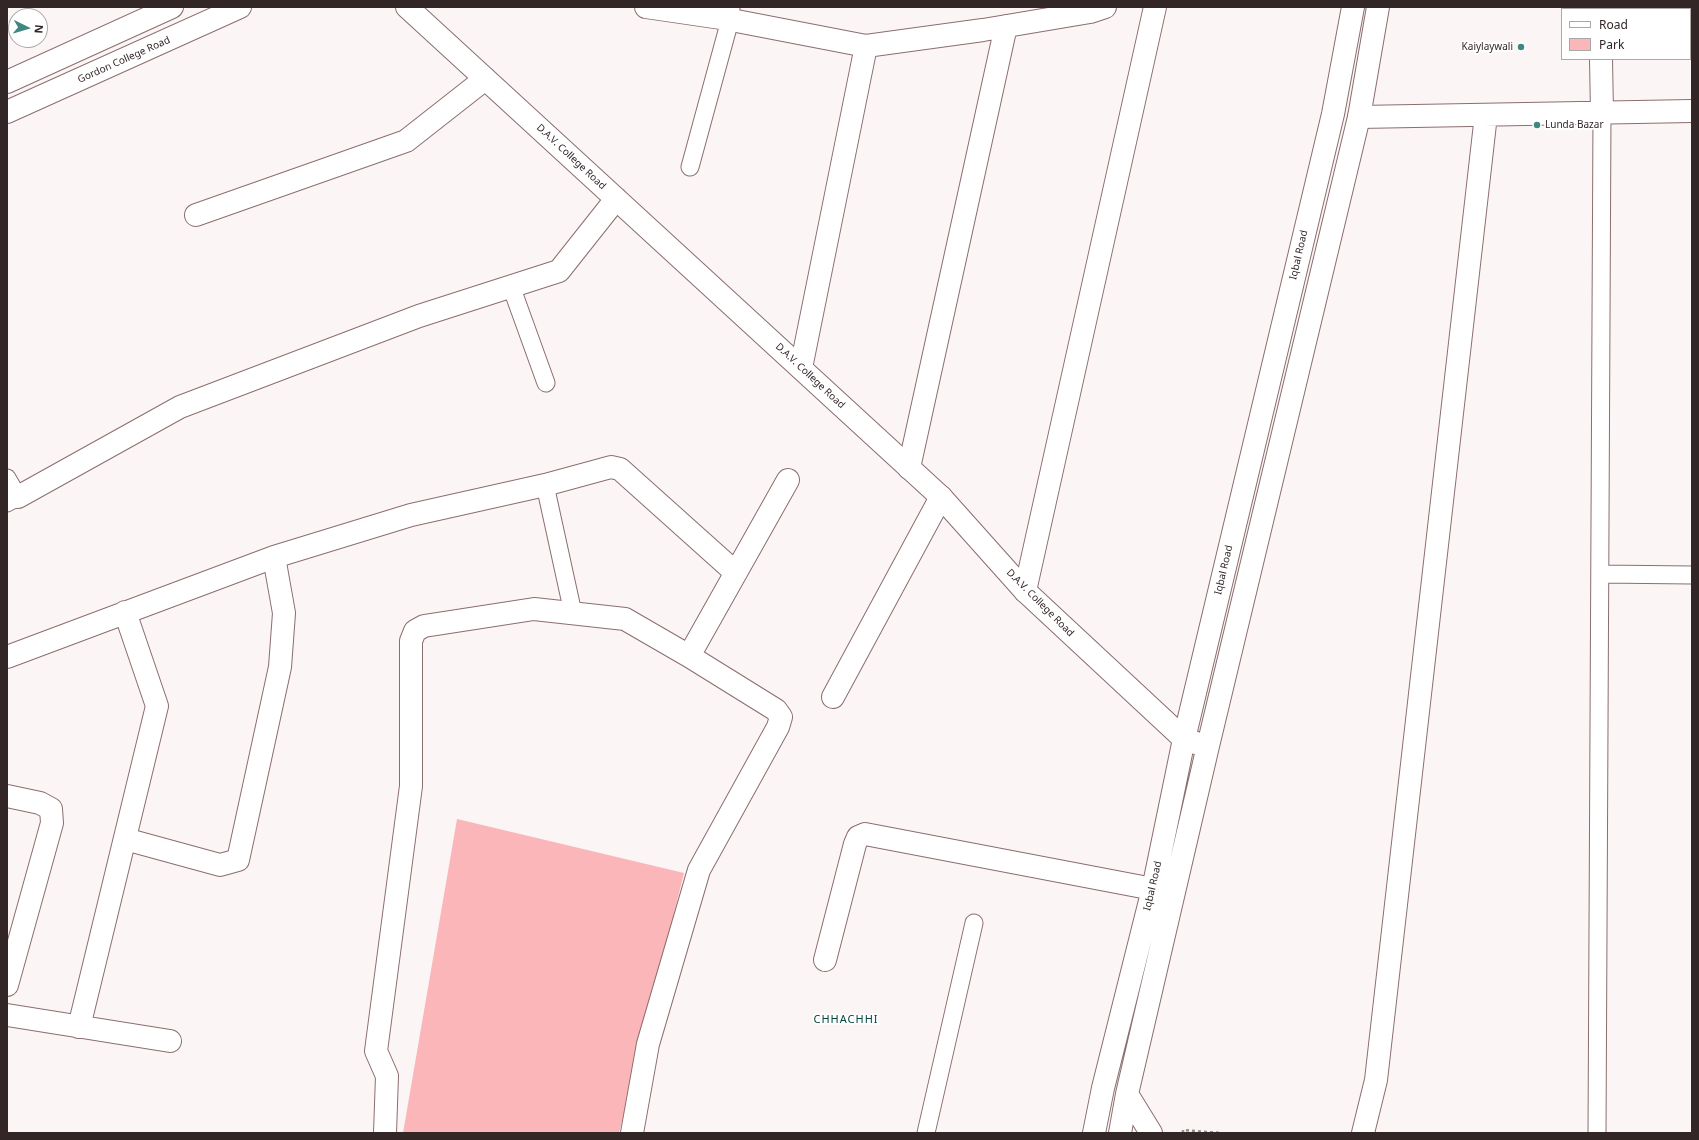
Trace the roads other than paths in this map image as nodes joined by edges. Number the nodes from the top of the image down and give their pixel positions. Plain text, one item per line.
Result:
1 (172, 7) edge
2 (240, 7) edge
3 (407, 7) edge
4 (646, 7) edge
5 (1105, 7) edge
6 (1155, 7) edge
7 (1353, 7) edge
8 (1378, 7) edge
9 (731, 13) edge
10 (1006, 26) junction
11 (866, 46) junction
12 (1601, 60) edge
13 (485, 79) junction
14 (7, 82) edge
15 (1692, 111) edge
16 (7, 112) edge
17 (1602, 114) junction
18 (1486, 115) junction
19 (1360, 117) junction
20 (690, 167) dead end
21 (616, 199) junction
22 (196, 215) dead end
23 (511, 286) junction
24 (801, 368) junction
25 (546, 383) dead end
26 (909, 468) junction
27 (7, 478) edge
28 (788, 480) dead end
29 (545, 485) junction
30 (941, 497) junction
31 (13, 500) edge
32 (274, 557) junction
33 (736, 574) junction
34 (1600, 574) junction
35 (1692, 575) edge
36 (1025, 591) junction
37 (125, 612) junction
38 (573, 613) junction
39 (689, 656) junction
40 (7, 657) edge
41 (833, 697) dead end
42 (1184, 739) junction
43 (1208, 746) junction
44 (7, 796) edge
45 (125, 839) junction
46 (1153, 889) junction
47 (974, 923) dead end
48 (825, 960) dead end
49 (7, 985) edge
50 (7, 1015) edge
51 (79, 1027) junction
52 (170, 1041) dead end
53 (1103, 1088) junction
54 (1127, 1094) junction
55 (385, 1133) edge
56 (632, 1133) edge
57 (926, 1133) edge
58 (1080, 1133) edge
59 (1094, 1133) edge
60 (1120, 1133) edge
61 (1151, 1133) edge
62 (1363, 1133) edge
63 (1597, 1133) edge

1 - 14 street
2 - 16 street, Gordon College Road
3 - 13 street, D.A.V. College Road
4 - 9 street
5 - 10 street
6 - 36 street
7 - 42 street, Iqbal Road
8 - 19 street
9 - 11 street
9 - 20 lane
10 - 11 street
10 - 26 street
11 - 24 street
12 - 17 street
13 - 21 street, D.A.V. College Road
13 - 22 street
15 - 17 street
17 - 18 street
17 - 34 lane
18 - 19 street
18 - 62 street
19 - 43 street
21 - 23 street
21 - 24 street, D.A.V. College Road
23 - 25 lane
23 - 31 street
24 - 26 street, D.A.V. College Road
26 - 30 street, D.A.V. College Road
27 - 31 lane
28 - 33 street
29 - 32 street
29 - 33 street
29 - 38 lane
30 - 36 street, D.A.V. College Road
30 - 41 street
32 - 37 street
32 - 45 street
33 - 39 street
34 - 35 lane
34 - 63 lane
36 - 42 street, D.A.V. College Road
37 - 40 street
37 - 45 street
38 - 39 street
38 - 55 street
39 - 56 street
42 - 43 street, D.A.V. College Road
42 - 46 street, Iqbal Road
43 - 54 street
44 - 49 street
45 - 51 street
46 - 48 street
46 - 53 street, Iqbal Road
47 - 57 lane
50 - 51 street
51 - 52 street
53 - 58 street
53 - 59 street, Iqbal Road
54 - 60 street
54 - 61 street

